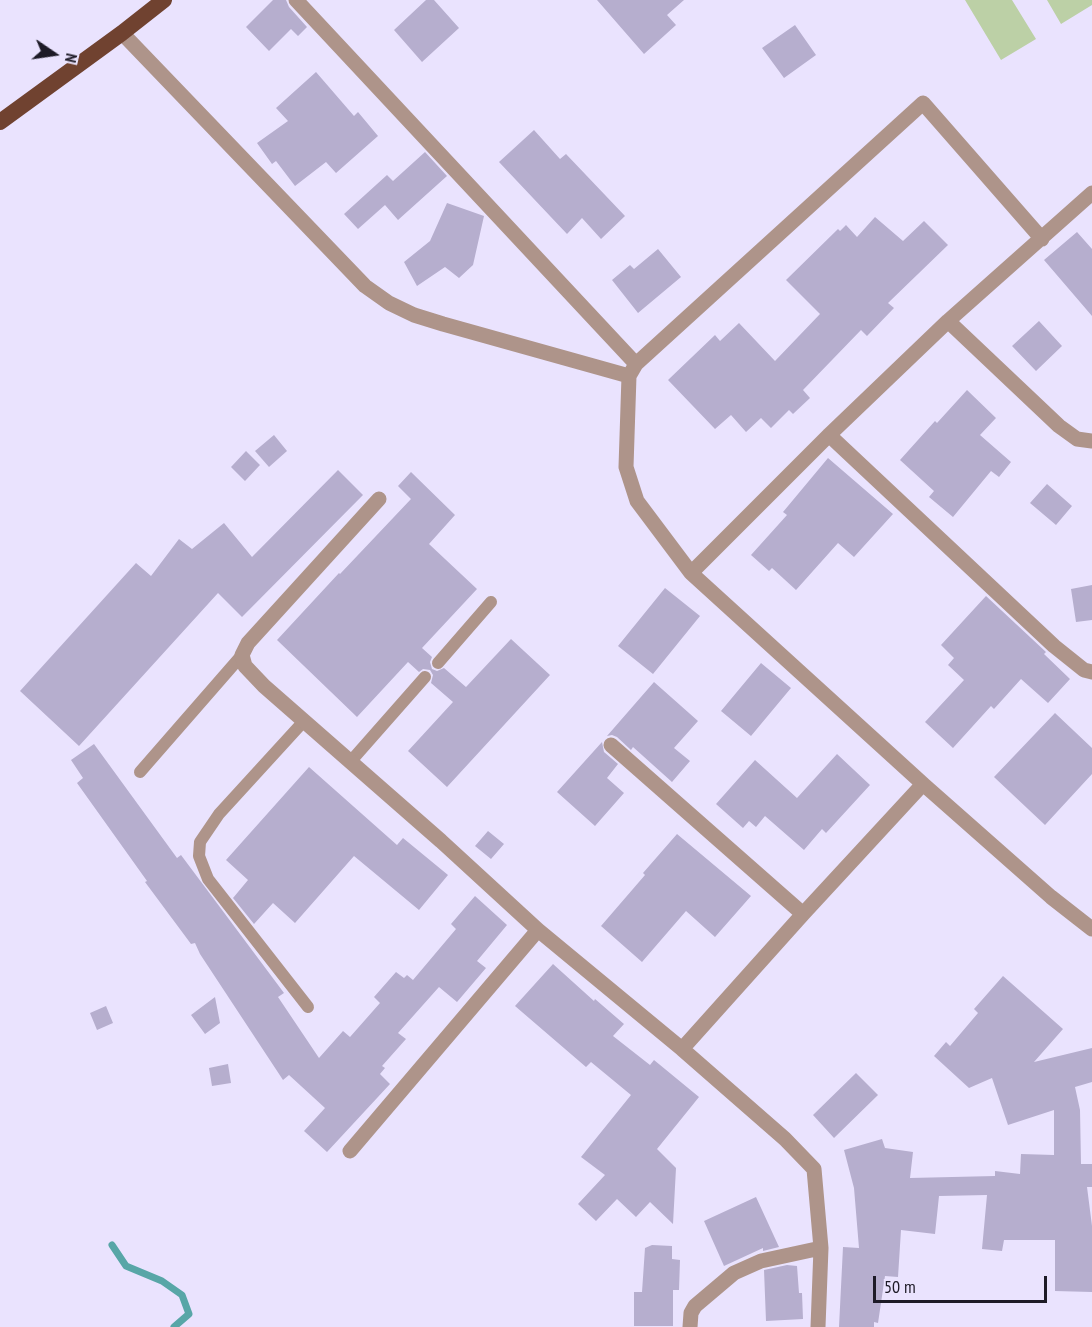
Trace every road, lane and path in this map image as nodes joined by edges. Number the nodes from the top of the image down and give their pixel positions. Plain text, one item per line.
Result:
1 (164, 0) edge
2 (296, 0) edge
3 (122, 33) junction
4 (0, 122) edge
5 (1092, 194) edge
6 (1042, 238) junction
7 (948, 321) junction
8 (632, 370) junction
9 (829, 435) junction
10 (1092, 441) edge
11 (379, 499) dead end
12 (691, 573) junction
13 (490, 602) dead end
14 (242, 655) junction
15 (438, 663) dead end
16 (1092, 672) edge
17 (425, 677) dead end
18 (304, 722) junction
19 (611, 744) dead end
20 (351, 762) junction
21 (140, 772) dead end
22 (923, 784) junction
23 (803, 914) junction
24 (1092, 929) edge
25 (538, 930) junction
26 (308, 1007) dead end
27 (681, 1049) junction
28 (350, 1151) dead end
29 (821, 1248) junction
30 (690, 1327) edge
31 (818, 1327) edge

1 - 3 highway
2 - 8 street
3 - 4 highway
3 - 8 street
5 - 6 street
6 - 7 street
6 - 8 street
7 - 9 street
7 - 10 street
8 - 12 street
9 - 12 street
9 - 16 street
11 - 14 street
12 - 22 street
13 - 15 lane
14 - 18 street
14 - 21 lane
17 - 20 lane
18 - 20 street
18 - 26 lane
19 - 23 street
20 - 25 street
22 - 23 street
22 - 24 street
23 - 27 street
25 - 27 street
25 - 28 street
27 - 29 street
29 - 30 street
29 - 31 street

